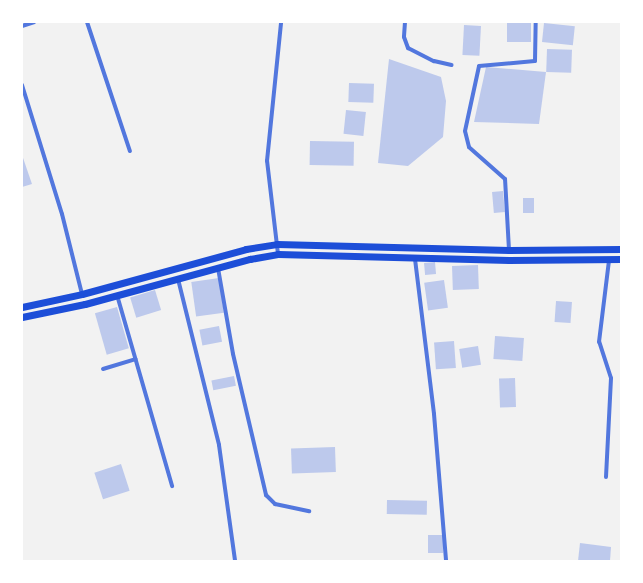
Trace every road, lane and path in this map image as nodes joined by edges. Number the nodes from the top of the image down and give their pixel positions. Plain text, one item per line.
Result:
1 (34, 22) edge
2 (87, 22) edge
3 (281, 22) edge
4 (405, 22) edge
5 (536, 22) edge
6 (22, 26) edge
7 (452, 65) dead end
8 (22, 85) edge
9 (130, 151) dead end
10 (277, 244) junction
11 (621, 249) edge
12 (508, 250) junction
13 (278, 254) junction
14 (415, 259) junction
15 (609, 260) junction
16 (621, 260) edge
17 (218, 268) junction
18 (178, 279) junction
19 (82, 294) junction
20 (117, 295) junction
21 (22, 307) edge
22 (22, 317) edge
23 (136, 359) junction
24 (104, 369) dead end
25 (606, 477) dead end
26 (172, 486) dead end
27 (309, 511) dead end
28 (235, 561) edge
29 (446, 561) edge

1 - 6 street
2 - 9 street
3 - 10 street
4 - 7 street
5 - 12 street
8 - 19 street
10 - 12 main road
10 - 13 street
10 - 19 main road
11 - 12 main road
13 - 14 main road
13 - 17 main road
14 - 15 main road
14 - 29 street
15 - 16 main road
15 - 25 street
17 - 18 main road
17 - 27 street
18 - 20 main road
18 - 28 street
19 - 21 main road
20 - 22 main road
20 - 23 street
23 - 24 street
23 - 26 street

